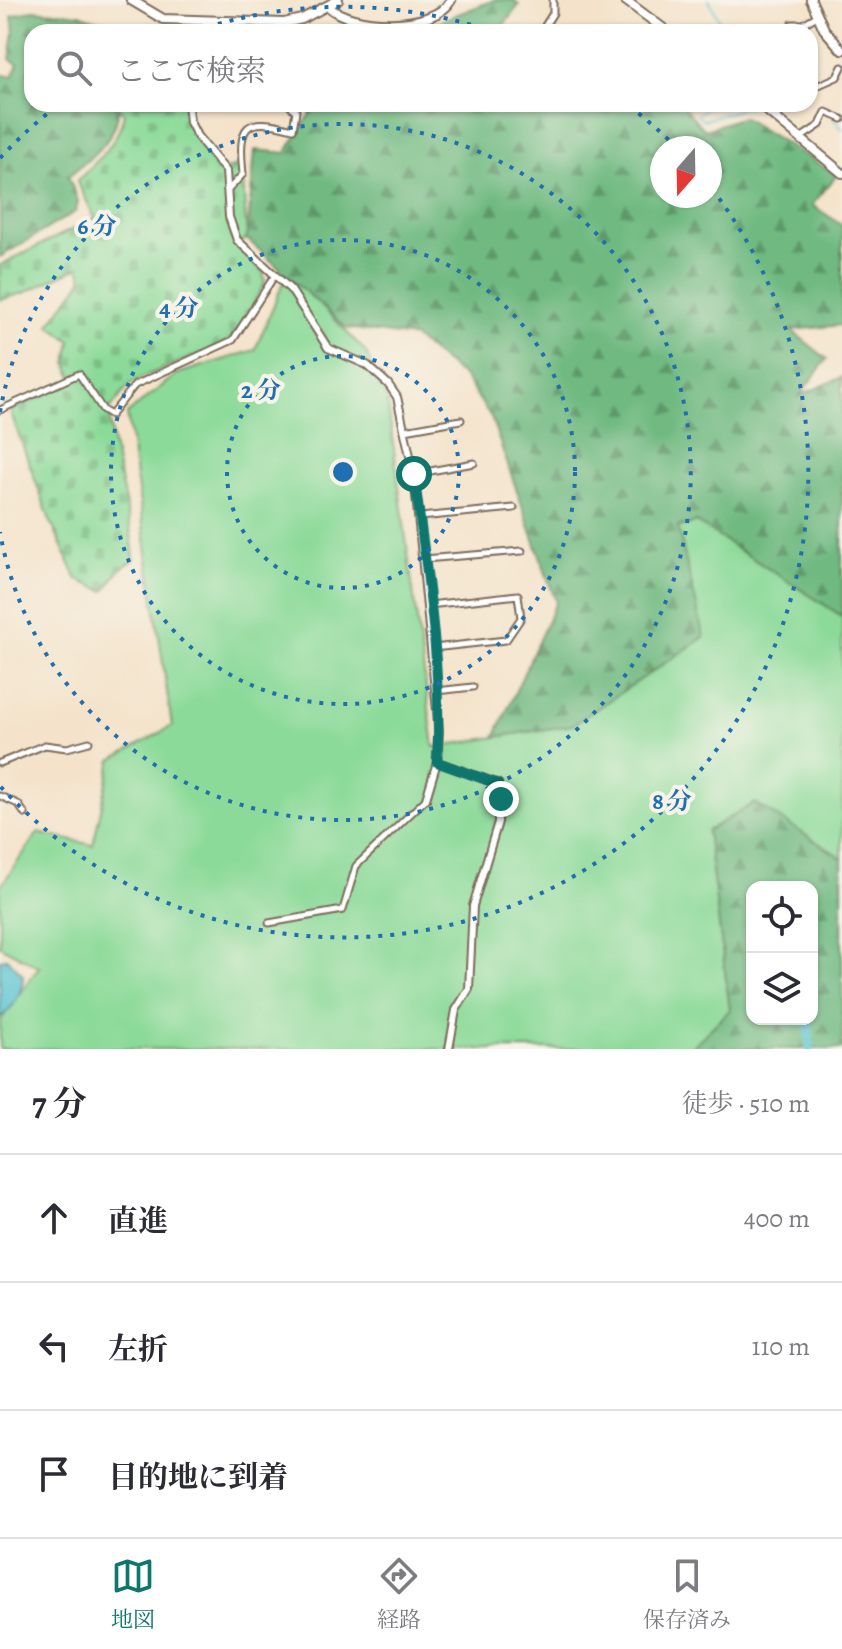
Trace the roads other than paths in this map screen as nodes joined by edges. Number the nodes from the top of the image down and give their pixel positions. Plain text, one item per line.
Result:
1 (131, 0) edge
2 (449, 0) edge
3 (553, 0) edge
4 (625, 0) edge
5 (811, 0) edge
6 (334, 3) edge
7 (817, 16) junction
8 (240, 21) junction
9 (238, 24) edge
10 (546, 24) edge
11 (657, 24) edge
12 (792, 24) dead end
13 (842, 50) edge
14 (842, 67) edge
15 (818, 85) edge
16 (189, 112) edge
17 (296, 112) edge
18 (770, 112) edge
19 (778, 112) edge
20 (775, 116) junction
21 (842, 119) edge
22 (802, 137) junction
23 (842, 173) edge
24 (228, 190) junction
25 (275, 275) junction
26 (0, 410) edge
27 (461, 420) dead end
28 (405, 430) junction
29 (474, 463) dead end
30 (414, 474) junction
31 (514, 508) dead end
32 (420, 517) junction
33 (522, 551) dead end
34 (424, 559) junction
35 (429, 605) junction
36 (433, 648) junction
37 (473, 687) dead end
38 (436, 691) junction
39 (89, 742) dead end
40 (437, 762) junction
41 (0, 763) edge
42 (0, 796) edge
43 (426, 799) joint
44 (25, 814) dead end
45 (269, 923) dead end
46 (449, 1049) edge

1 - 8 highway
2 - 6 highway
3 - 10 street
4 - 11 highway
5 - 7 highway
6 - 8 highway
7 - 12 street
7 - 13 highway
8 - 9 street
14 - 15 street
16 - 24 street
17 - 24 street
18 - 20 highway
19 - 20 street
20 - 22 highway
21 - 22 street
22 - 23 highway
24 - 25 street
25 - 26 street
25 - 28 street
27 - 28 street
28 - 30 street
29 - 30 street
30 - 32 street
31 - 32 street
32 - 34 street
33 - 34 street
34 - 35 street
35 - 36 street
35 - 36 street
36 - 38 street
37 - 38 street
38 - 40 street
39 - 41 street
40 - 43 street
40 - 46 street
42 - 44 street
43 - 45 street

